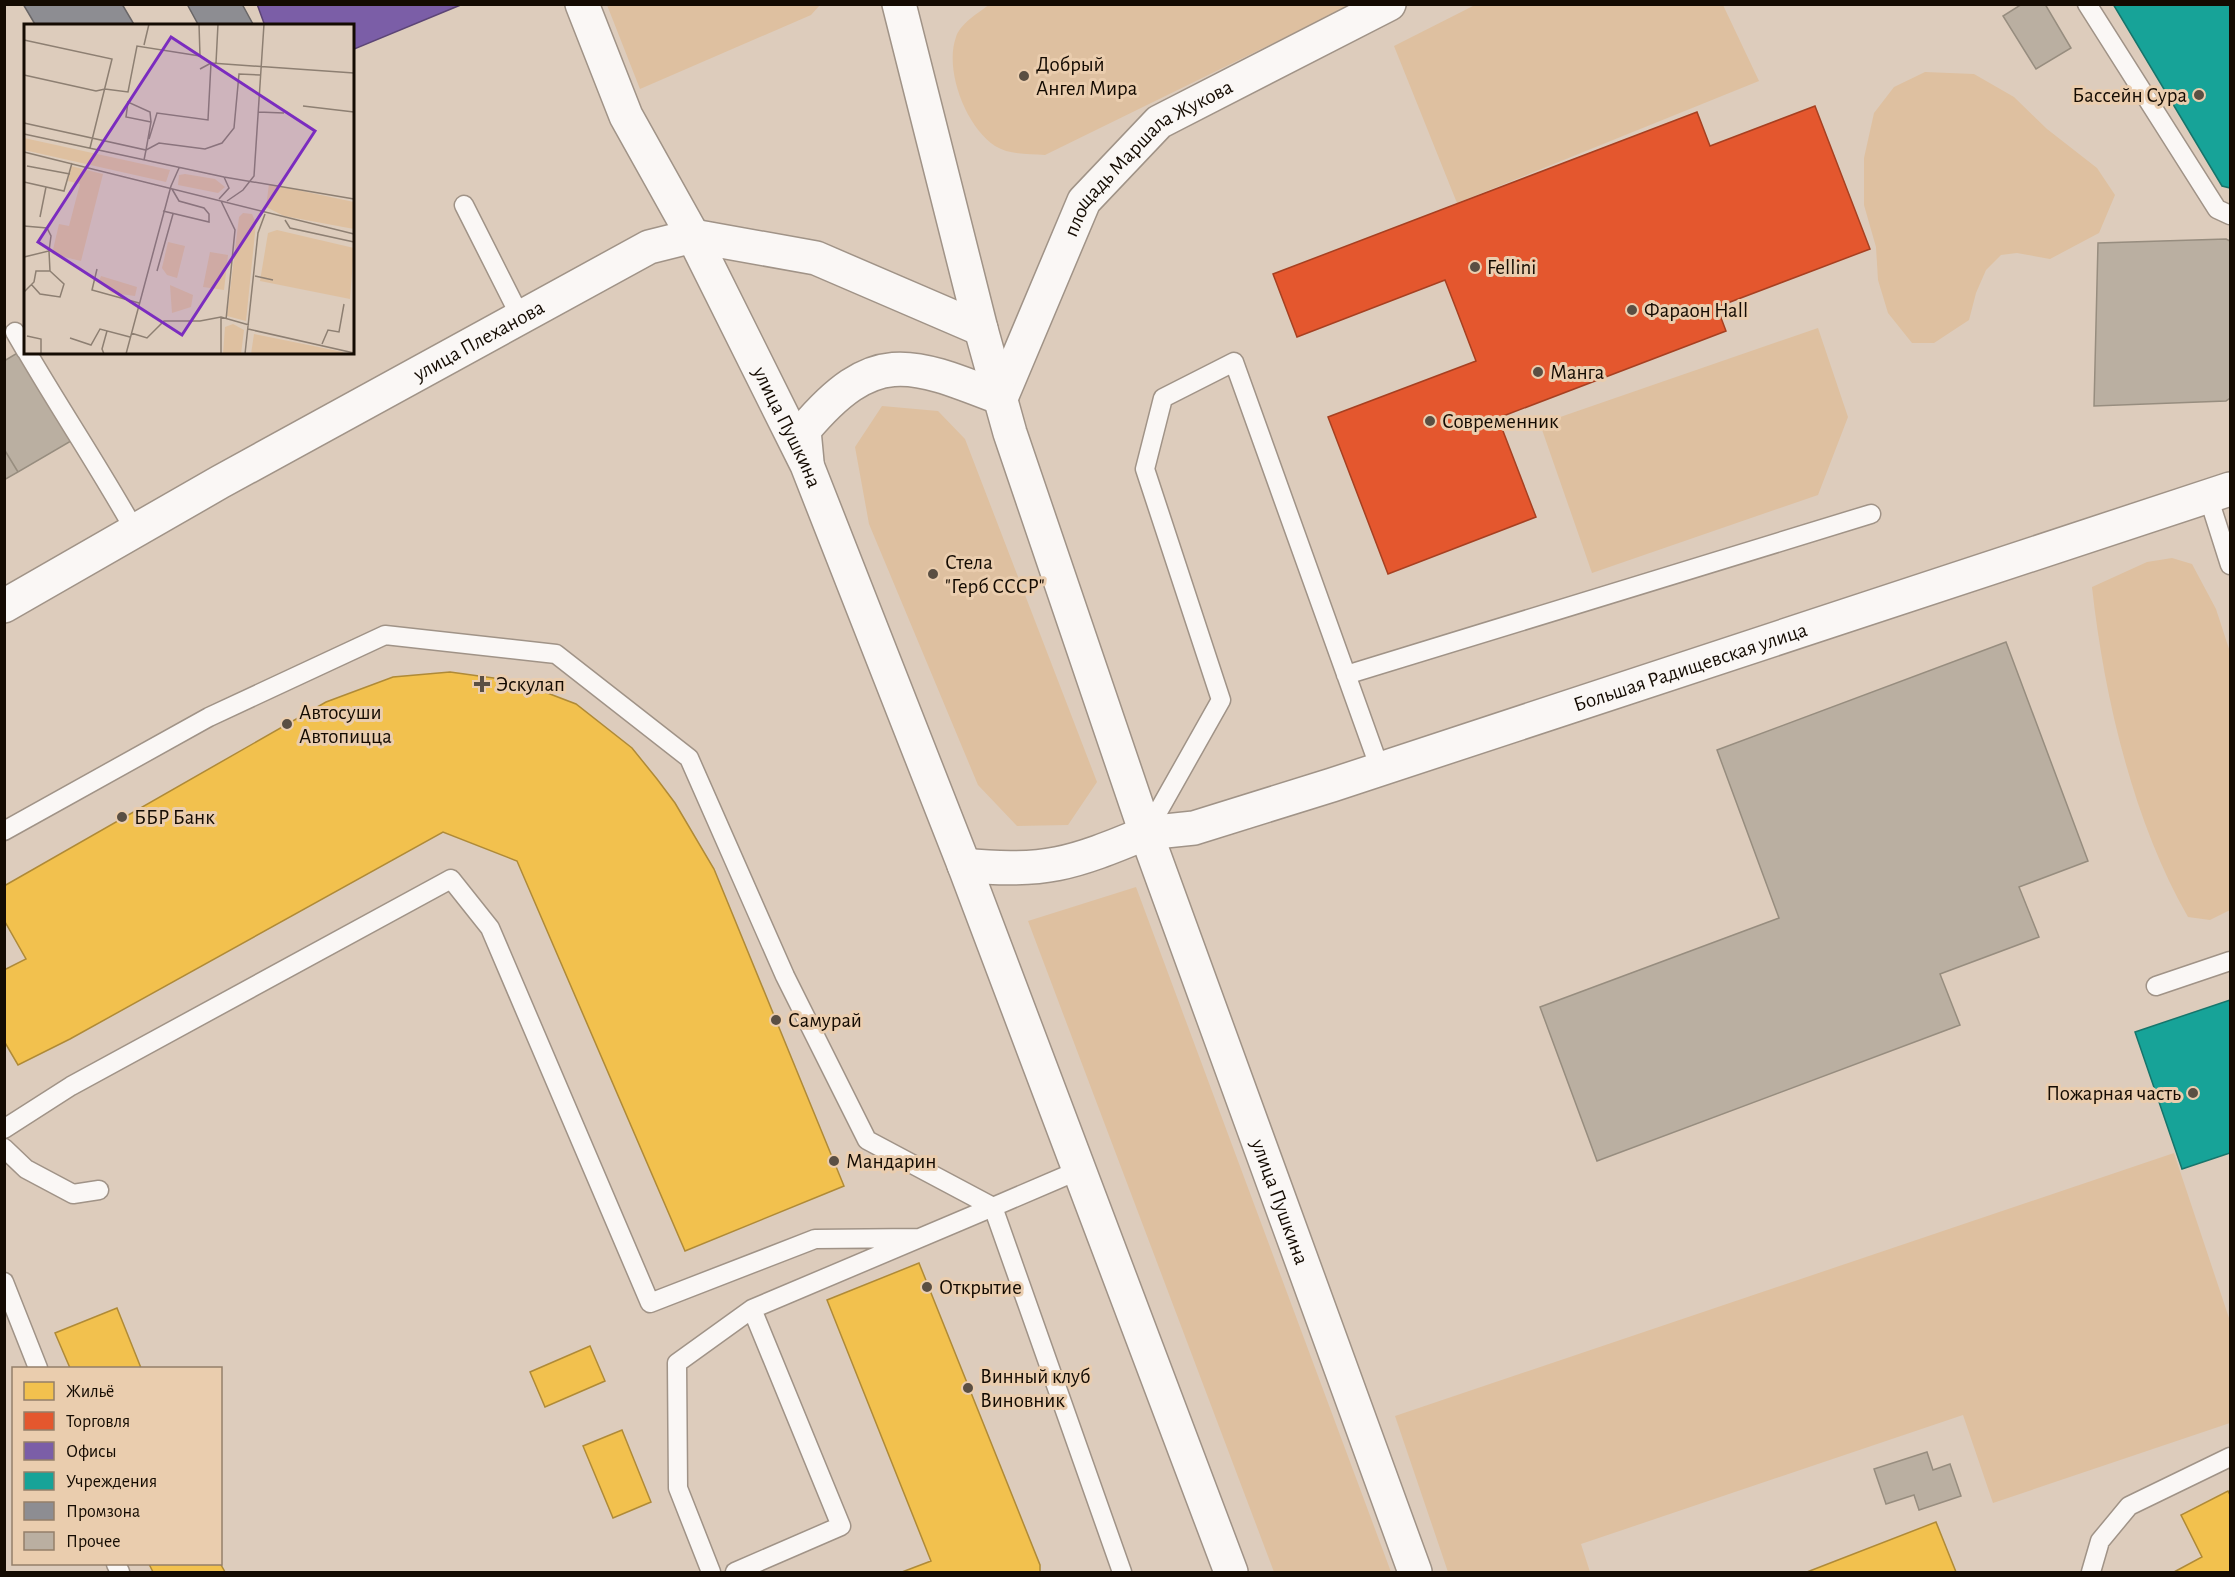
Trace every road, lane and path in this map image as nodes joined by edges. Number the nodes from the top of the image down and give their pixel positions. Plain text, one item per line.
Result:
1 (582, 4) edge
2 (899, 4) edge
3 (1389, 4) edge
4 (2087, 4) edge
5 (464, 205) dead end
6 (2230, 215) edge
7 (693, 236) junction
8 (520, 318) junction
9 (981, 329) junction
10 (15, 332) dead end
11 (24, 348) edge
12 (27, 354) edge
13 (1001, 398) junction
14 (807, 465) junction
15 (2219, 492) edge
16 (1870, 514) dead end
17 (135, 531) junction
18 (2230, 565) edge
19 (4, 606) edge
20 (1346, 675) junction
21 (1380, 769) junction
22 (4, 831) edge
23 (1146, 833) junction
24 (963, 865) junction
25 (2230, 961) edge
26 (2156, 986) dead end
27 (4, 1129) edge
28 (4, 1148) edge
29 (1077, 1171) junction
30 (99, 1190) dead end
31 (993, 1207) junction
32 (919, 1238) junction
33 (4, 1282) edge
34 (752, 1309) junction
35 (38, 1367) edge
36 (2230, 1456) edge
37 (711, 1572) edge
38 (735, 1572) edge
39 (1122, 1572) edge
40 (1231, 1572) edge
41 (1415, 1572) edge
42 (2091, 1572) edge

1 - 7 main road, улица Пушкина
2 - 9 main road, улица Пушкина
3 - 13 main road, площадь Маршала Жукова
4 - 6 lane
5 - 8 lane
7 - 8 main road, улица Плеханова
7 - 9 main road, улица Плеханова
7 - 14 main road, улица Пушкина
8 - 17 main road, улица Плеханова
9 - 13 main road, улица Пушкина
10 - 11 lane
12 - 17 lane
13 - 14 main road
13 - 23 main road, улица Пушкина
14 - 24 main road, улица Пушкина
15 - 18 lane
15 - 21 main road, Большая Радищевская улица
16 - 20 lane
17 - 19 main road, улица Плеханова
20 - 21 lane
20 - 23 lane
21 - 23 main road, Большая Радищевская улица
22 - 31 lane
23 - 24 main road
23 - 41 main road, улица Пушкина
24 - 29 main road, улица Пушкина
25 - 26 lane
27 - 32 lane
28 - 30 lane
29 - 31 lane
29 - 40 main road, улица Пушкина
31 - 32 lane
31 - 39 lane
32 - 34 lane
33 - 35 lane
34 - 37 lane
34 - 38 lane
36 - 42 lane

